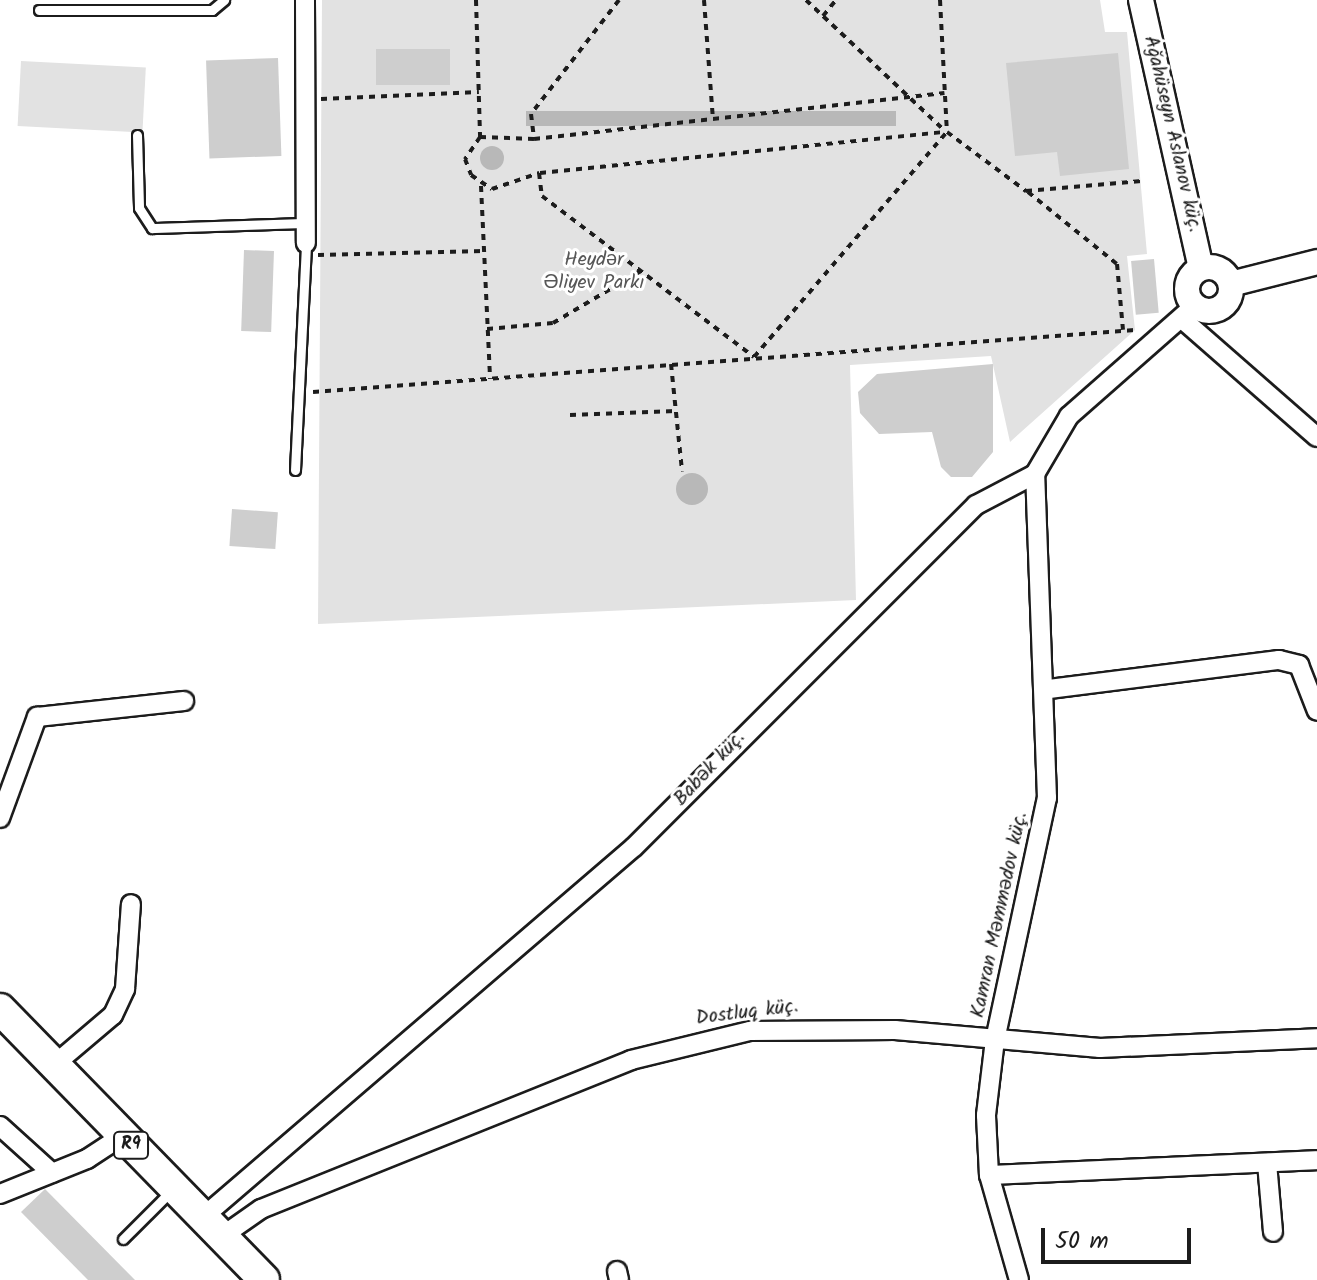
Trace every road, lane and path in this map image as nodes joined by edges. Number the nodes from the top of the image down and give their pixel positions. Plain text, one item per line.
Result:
1 (224, 0) edge
2 (305, 0) edge
3 (476, 0) edge
4 (619, 0) edge
5 (704, 0) edge
6 (806, 0) edge
7 (836, 0) edge
8 (940, 0) edge
9 (1141, 0) edge
10 (39, 10) dead end
11 (823, 16) junction
12 (479, 92) junction
13 (944, 93) junction
14 (911, 96) junction
15 (306, 100) junction
16 (713, 119) junction
17 (947, 132) junction
18 (137, 135) dead end
19 (480, 137) junction
20 (534, 139) junction
21 (539, 173) junction
22 (1142, 181) dead end
23 (481, 186) junction
24 (1026, 191) junction
25 (306, 223) junction
26 (306, 249) junction
27 (484, 251) junction
28 (1317, 262) edge
29 (1201, 268) junction
30 (641, 271) junction
31 (1231, 284) junction
32 (1188, 313) junction
33 (487, 329) junction
34 (1123, 330) junction
35 (1135, 330) dead end
36 (754, 357) junction
37 (671, 364) junction
38 (490, 379) junction
39 (299, 393) junction
40 (676, 411) junction
41 (570, 415) dead end
42 (1317, 437) edge
43 (295, 470) dead end
44 (682, 471) dead end
45 (1035, 474) junction
46 (1049, 689) junction
47 (184, 701) dead end
48 (1317, 711) edge
49 (0, 818) edge
50 (131, 904) dead end
51 (0, 1009) edge
52 (1317, 1038) edge
53 (995, 1040) junction
54 (54, 1065) junction
55 (0, 1126) edge
56 (122, 1136) junction
57 (1317, 1160) edge
58 (1267, 1163) junction
59 (52, 1173) junction
60 (989, 1175) junction
61 (174, 1188) junction
62 (0, 1194) edge
63 (212, 1227) junction
64 (1273, 1232) dead end
65 (123, 1239) dead end
66 (264, 1280) edge
67 (1019, 1280) edge

1 - 10 lane
2 - 15 street
3 - 12 path
4 - 20 path
5 - 16 path
6 - 11 path
7 - 11 path
8 - 13 path
9 - 29 street, Ağahüseyn Aslanov küç.
11 - 14 path
12 - 15 path
12 - 19 path
13 - 14 path
13 - 17 path
14 - 16 path
14 - 17 path
15 - 25 street
16 - 20 path
17 - 21 path
17 - 24 path
17 - 36 path
18 - 25 lane
19 - 20 path
19 - 23 path
21 - 23 path
21 - 30 path
22 - 24 path
23 - 27 path
24 - 34 path
25 - 26 street
26 - 27 path
26 - 39 lane
27 - 33 path
28 - 31 street
29 - 31 street
29 - 32 street
30 - 33 path
30 - 36 path
31 - 32 street
32 - 42 street
32 - 45 street
33 - 38 path
34 - 35 path
34 - 36 path
36 - 37 path
37 - 38 path
37 - 40 path
38 - 39 path
39 - 43 lane
40 - 41 path
40 - 44 path
45 - 46 street, Kamran Məmmədov küç.
45 - 63 street, Babək küç.
46 - 48 street
46 - 53 street, Kamran Məmmədov küç.
47 - 49 street
50 - 54 street
51 - 54 main road, R9
52 - 53 street, Dostluq küç.
53 - 60 street, Kamran Məmmədov küç.
53 - 63 street, Dostluq küç.
54 - 56 main road, R9
55 - 59 street
56 - 59 street
56 - 61 main road, R9
57 - 58 street
58 - 60 street
58 - 64 street
59 - 62 street
60 - 67 street, Kamran Məmmədov küç.
61 - 63 main road, R9
61 - 65 lane
63 - 66 main road, R9

